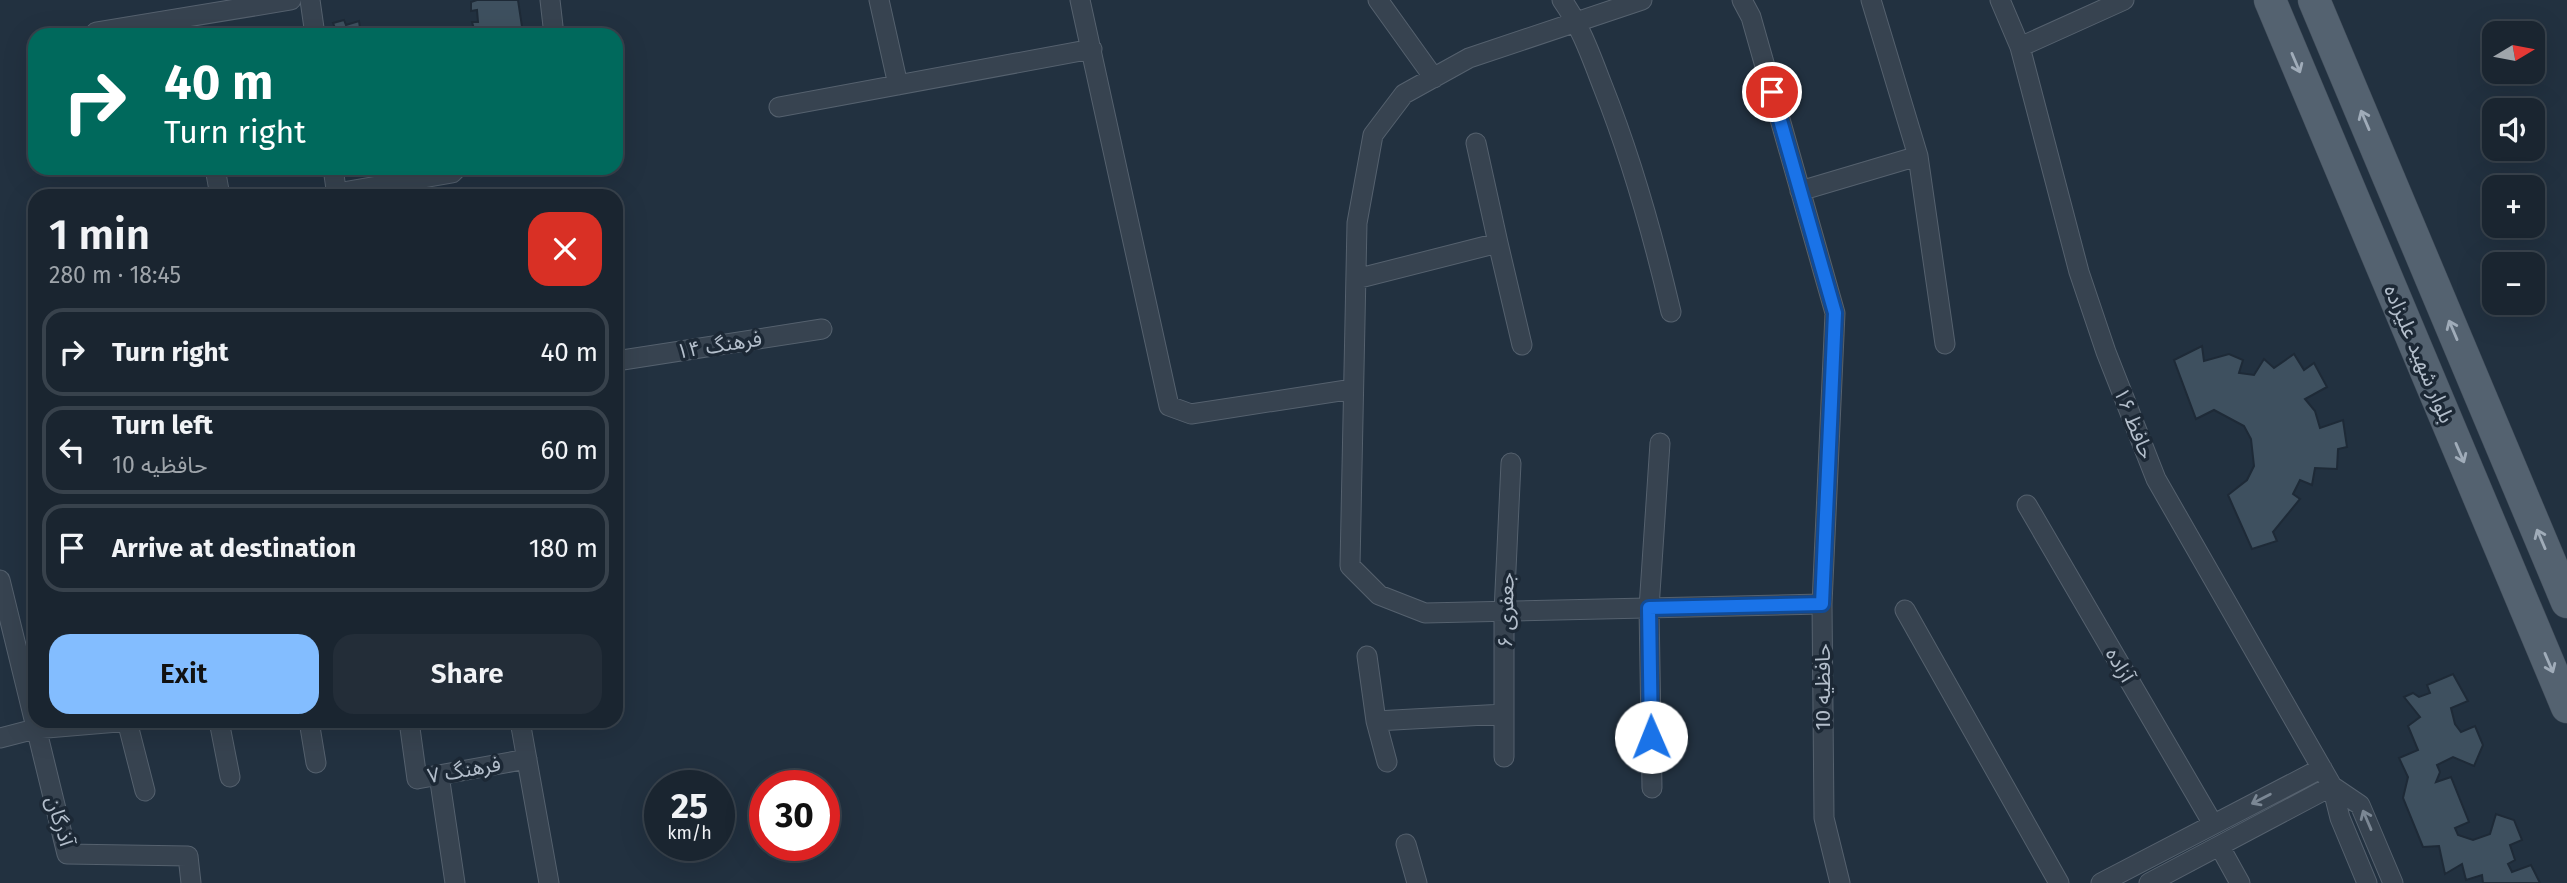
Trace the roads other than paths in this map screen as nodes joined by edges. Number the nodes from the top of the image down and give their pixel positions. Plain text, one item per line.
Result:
1 (291, 0) edge
2 (310, 0) edge
3 (550, 0) edge
4 (879, 0) edge
5 (1080, 0) edge
6 (1378, 0) edge
7 (1562, 0) edge
8 (1642, 0) edge
9 (1742, 0) edge
10 (1871, 0) edge
11 (2000, 0) edge
12 (2124, 0) edge
13 (2270, 0) edge
14 (2314, 0) edge
15 (1577, 22) junction
16 (188, 26) edge
17 (157, 28) edge
18 (314, 28) edge
19 (553, 28) edge
20 (2020, 47) junction
21 (1092, 48) junction
22 (1434, 78) junction
23 (898, 85) junction
24 (779, 107) dead end
25 (1476, 143) dead end
26 (1918, 156) junction
27 (442, 175) edge
28 (368, 189) edge
29 (1800, 191) junction
30 (1498, 243) junction
31 (1356, 279) junction
32 (1671, 312) dead end
33 (822, 329) dead end
34 (1945, 344) dead end
35 (1522, 345) dead end
36 (623, 360) edge
37 (1353, 389) junction
38 (1660, 443) dead end
39 (1511, 463) dead end
40 (2027, 505) dead end
41 (0, 580) edge
42 (2567, 602) edge
43 (1822, 604) junction
44 (1649, 608) junction
45 (1905, 610) dead end
46 (1504, 612) junction
47 (1367, 656) dead end
48 (28, 699) edge
49 (2567, 707) edge
50 (1504, 714) junction
51 (1376, 721) junction
52 (47, 728) edge
53 (130, 728) edge
54 (220, 728) edge
55 (310, 728) edge
56 (410, 728) edge
57 (521, 728) edge
58 (35, 729) junction
59 (0, 738) edge
60 (1504, 757) dead end
61 (527, 759) junction
62 (1387, 762) dead end
63 (316, 763) dead end
64 (2322, 768) junction
65 (439, 775) junction
66 (230, 777) dead end
67 (2332, 786) junction
68 (1652, 788) dead end
69 (145, 790) dead end
70 (2213, 824) junction
71 (1406, 844) dead end
72 (2220, 847) junction
73 (191, 883) edge
74 (455, 883) edge
75 (549, 883) edge
76 (1417, 883) edge
77 (1840, 883) edge
78 (2059, 883) edge
79 (2101, 883) edge
80 (2149, 883) edge
81 (2240, 883) edge
82 (2367, 883) edge
83 (2393, 883) edge

1 - 16 street
2 - 18 street
3 - 19 street
4 - 23 street
5 - 21 street
6 - 22 street
7 - 15 street
8 - 15 street
9 - 29 street, حافظیه 10
10 - 26 street
11 - 20 street, حافظ ۱۶
12 - 20 street
13 -> 49 main road, بلوار شهید علیزاده
42 -> 14 main road, بلوار شهید علیزاده
15 - 22 street
15 - 32 street
16 - 17 street
20 - 64 street, حافظ ۱۶
21 - 23 street
21 - 37 street
22 - 31 street
23 - 24 street
25 - 30 street
26 - 29 street
26 - 34 street
27 - 28 street
29 - 43 street, حافظیه 10
30 - 31 street
30 - 35 street
31 - 37 street
33 - 36 street, فرهنگ ۱۴
37 - 46 street
38 - 44 street
39 - 46 street, جعفری ۶
40 - 70 street, آزاده
41 - 48 street
43 - 44 street
43 - 77 street, حافظیه 10
44 - 46 street
44 - 68 street
45 - 78 street
46 - 50 street, جعفری ۶
47 - 51 street
50 - 51 street
50 - 60 street, جعفری ۶
51 - 62 street
52 - 58 street
53 - 69 street
54 - 66 street
55 - 63 street
56 - 65 street, فرهنگ ۷
57 - 61 street
58 - 59 street
58 - 73 street, آذرگان
61 - 65 street, فرهنگ ۷
61 - 75 street
64 - 67 street, حافظ ۱۶
64 -> 70 street
65 - 74 street
67 - 72 street
67 - 82 street
83 -> 67 street
70 - 79 street
71 - 76 street
72 - 80 street
72 - 81 street

